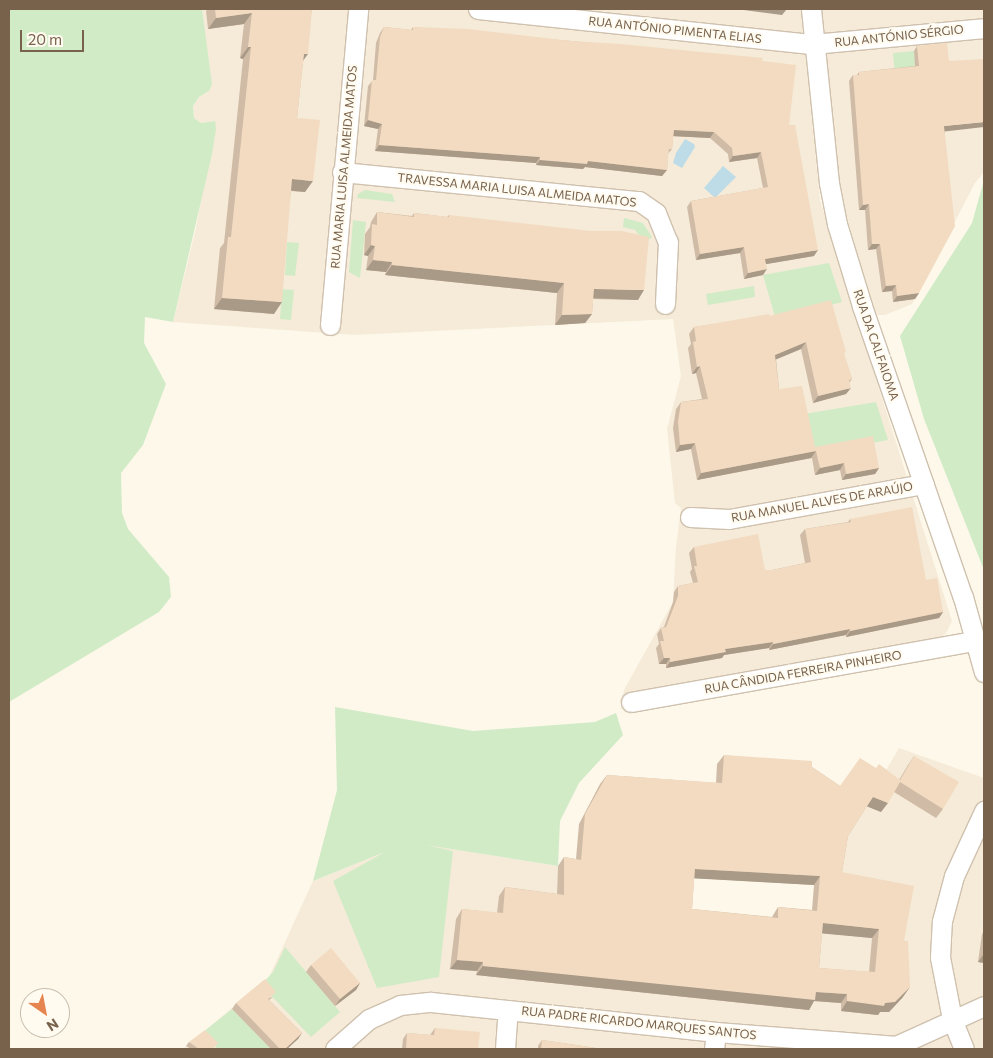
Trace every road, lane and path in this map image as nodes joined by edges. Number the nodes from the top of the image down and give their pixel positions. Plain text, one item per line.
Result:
1 (358, 9) edge
2 (478, 9) edge
3 (811, 9) edge
4 (984, 28) edge
5 (813, 44) junction
6 (342, 172) junction
7 (665, 304) dead end
8 (330, 325) dead end
9 (924, 484) junction
10 (690, 517) dead end
11 (975, 641) junction
12 (984, 672) edge
13 (631, 702) dead end
14 (984, 812) edge
15 (984, 1006) edge
16 (508, 1010) junction
17 (952, 1020) junction
18 (715, 1040) edge
19 (335, 1049) edge
20 (505, 1049) edge
21 (964, 1049) edge

1 - 6 street, RUA MARIA LUISA ALMEIDA MATOS
2 - 5 street, RUA ANTÓNIO PIMENTA ELIAS
3 - 5 street, RUA DA CALFAIOMA
4 - 5 street, RUA ANTÓNIO SÉRGIO
5 - 9 street, RUA DA CALFAIOMA
6 - 7 street, TRAVESSA MARIA LUISA ALMEIDA MATOS
6 - 8 street, RUA MARIA LUISA ALMEIDA MATOS
9 - 10 street, RUA MANUEL ALVES DE ARAÚJO
9 - 11 street, RUA DA CALFAIOMA
11 - 12 street, RUA DA CALFAIOMA
11 - 13 street, RUA CÂNDIDA FERREIRA PINHEIRO
14 - 17 street
15 - 17 street, RUA PADRE RICARDO MARQUES SANTOS
16 - 18 street, RUA PADRE RICARDO MARQUES SANTOS
16 - 19 street, RUA PADRE RICARDO MARQUES SANTOS
16 - 20 street
17 - 18 street, RUA PADRE RICARDO MARQUES SANTOS
17 - 21 street

